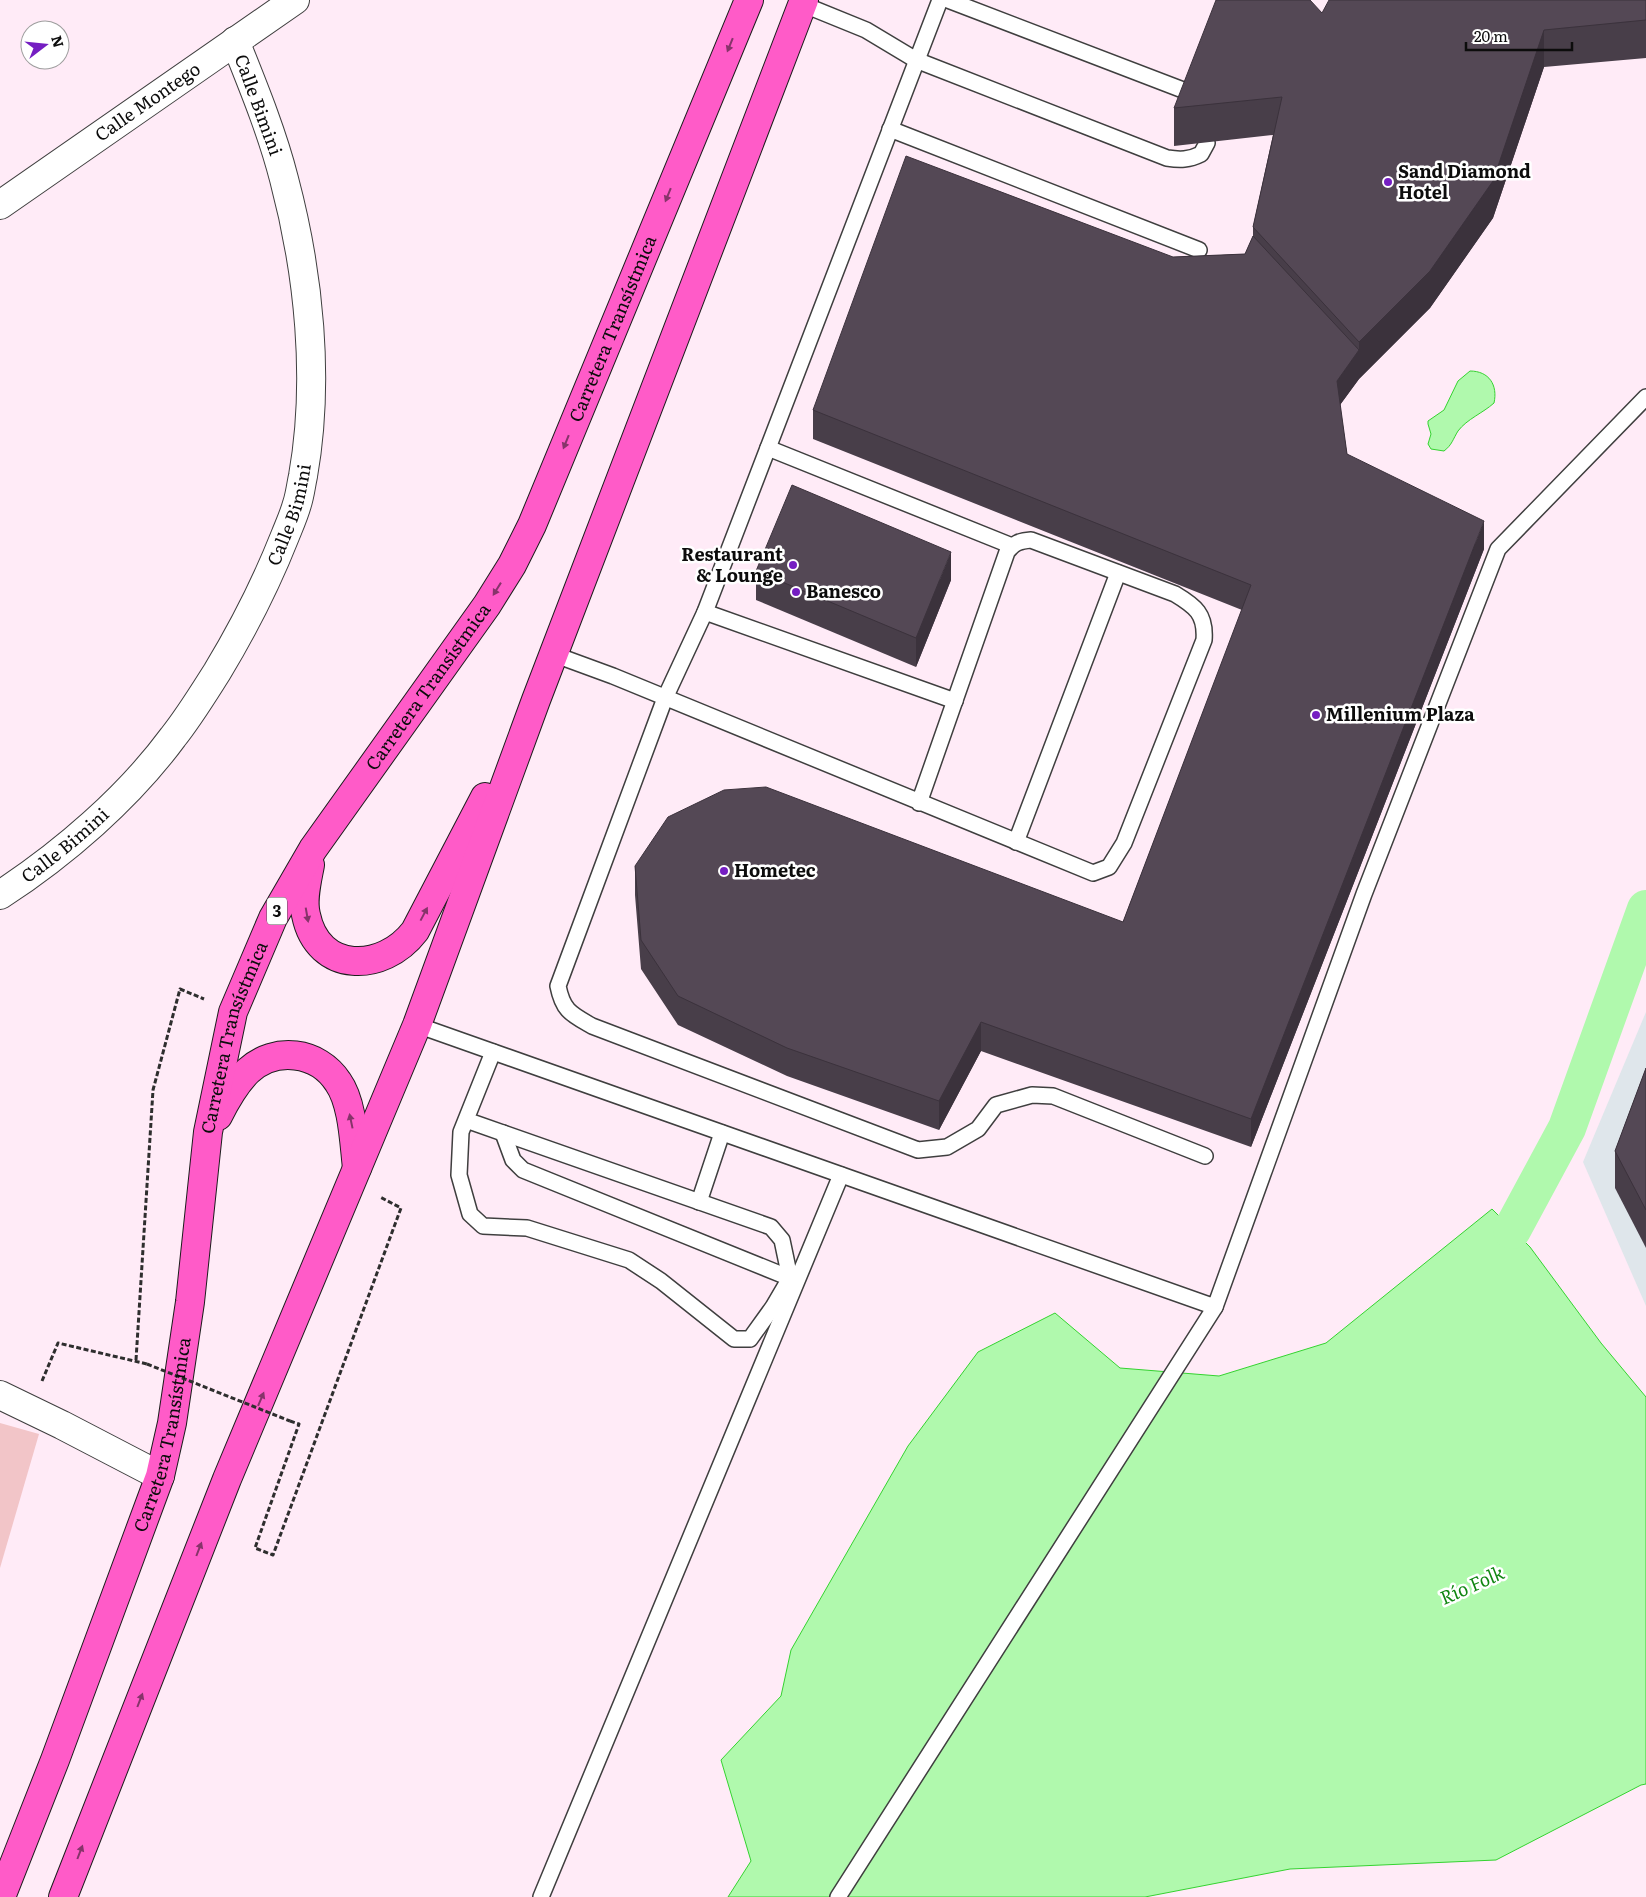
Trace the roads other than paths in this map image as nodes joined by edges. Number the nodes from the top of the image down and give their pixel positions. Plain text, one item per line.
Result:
1 (295, 0) edge
2 (749, 0) edge
3 (940, 0) edge
4 (948, 0) edge
5 (803, 2) edge
6 (235, 41) junction
7 (916, 60) junction
8 (1183, 90) edge
9 (890, 129) junction
10 (1207, 142) dead end
11 (0, 205) edge
12 (1199, 250) dead end
13 (1646, 398) edge
14 (768, 448) junction
15 (1012, 546) junction
16 (1118, 573) junction
17 (705, 612) junction
18 (554, 654) junction
19 (665, 698) junction
20 (536, 700) junction
21 (955, 701) junction
22 (919, 803) junction
23 (1016, 842) junction
24 (313, 849) junction
25 (0, 895) edge
26 (416, 1026) junction
27 (493, 1052) junction
28 (466, 1120) junction
29 (208, 1132) junction
30 (503, 1133) junction
31 (722, 1133) junction
32 (1205, 1156) dead end
33 (357, 1170) junction
34 (841, 1175) junction
35 (699, 1202) junction
36 (790, 1278) junction
37 (1215, 1308) junction
38 (0, 1395) edge
39 (160, 1476) junction
40 (1, 1897) edge
41 (63, 1897) edge
42 (541, 1897) edge
43 (838, 1897) edge

1 - 6 street, Calle Montego
2 -> 24 main road, Carretera Transístmica / 3
3 - 7 lane
4 - 8 lane
5 - 7 lane
5 - 18 main road
6 - 11 street, Calle Montego
6 - 25 street, Calle Bimini
7 - 9 lane
7 - 10 lane
9 - 12 lane
9 - 14 lane
13 - 37 lane
14 - 15 lane
14 - 17 lane
15 - 16 lane
15 - 21 lane
16 - 23 lane
16 - 23 lane
17 - 19 lane
17 - 21 lane
18 - 19 lane
18 - 20 main road
19 - 22 lane
19 - 32 lane
24 -> 20 main road
20 - 26 main road
21 - 22 lane
22 - 23 lane
24 - 29 main road, Carretera Transístmica / 3
26 - 27 lane
26 - 33 main road
27 - 28 lane
27 - 31 lane
28 - 30 lane
28 - 36 lane
33 -> 29 main road
29 - 39 main road, Carretera Transístmica / 3
30 - 35 lane
30 - 36 lane
31 - 34 lane
31 - 35 lane
41 -> 33 main road
34 - 37 lane
34 - 42 lane
35 - 36 lane
37 - 43 lane
38 - 39 street
39 - 40 main road, Carretera Transístmica / 3

